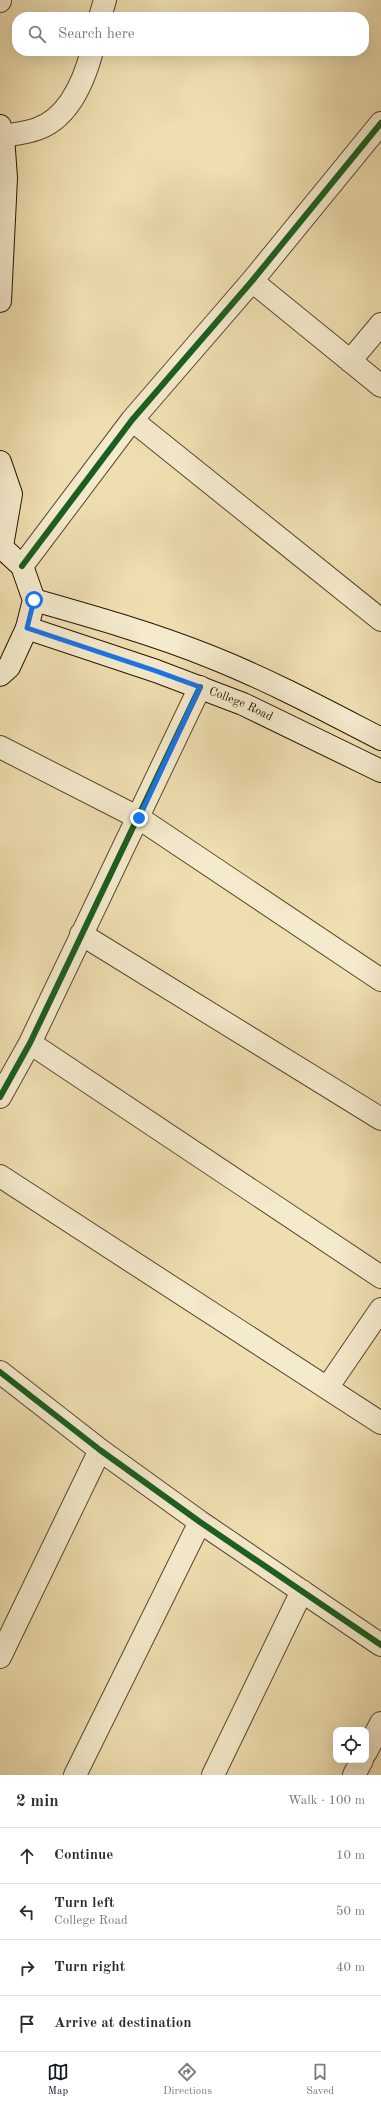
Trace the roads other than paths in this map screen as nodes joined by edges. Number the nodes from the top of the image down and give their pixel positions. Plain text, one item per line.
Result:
1 (105, 0) edge
2 (101, 12) edge
3 (90, 56) edge
4 (381, 123) edge
5 (1, 131) edge
6 (252, 281) junction
7 (0, 301) edge
8 (381, 324) edge
9 (350, 361) junction
10 (381, 386) edge
11 (132, 420) junction
12 (0, 462) edge
13 (1, 546) edge
14 (22, 566) junction
15 (34, 600) junction
16 (381, 620) edge
17 (27, 628) junction
18 (0, 675) edge
19 (200, 687) junction
20 (381, 739) edge
21 (0, 747) edge
22 (381, 771) edge
23 (139, 818) junction
24 (82, 934) junction
25 (381, 980) edge
26 (30, 1043) junction
27 (0, 1097) edge
28 (381, 1119) edge
29 (0, 1176) edge
30 (381, 1277) edge
31 (381, 1309) edge
32 (0, 1372) edge
33 (327, 1388) junction
34 (381, 1423) edge
35 (100, 1450) junction
36 (200, 1522) junction
37 (302, 1591) junction
38 (381, 1645) edge
39 (0, 1657) edge
40 (381, 1723) edge
41 (369, 1746) edge
42 (360, 1763) edge
43 (75, 1775) edge
44 (213, 1775) edge
45 (354, 1775) edge

1 - 2 street
3 - 5 street
4 - 6 street
5 - 7 street
6 - 9 street
6 - 11 street
8 - 9 street
9 - 10 street
11 - 14 street
11 - 16 street
12 - 13 street
13 - 14 street
14 - 15 street
15 - 17 street
15 - 20 street
17 - 18 street
17 - 19 street, College Road
19 - 22 street, College Road
19 - 23 street
21 - 23 street
23 - 24 street
23 - 25 street
24 - 26 street
24 - 28 street
26 - 27 street
26 - 30 street
29 - 33 street
31 - 33 street
32 - 35 street
33 - 34 street
35 - 36 street
35 - 39 street
36 - 37 street
36 - 43 street
37 - 38 street
37 - 44 street
40 - 41 street
42 - 45 street

